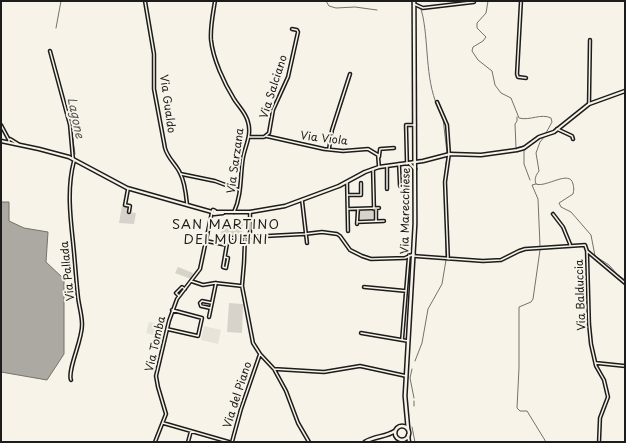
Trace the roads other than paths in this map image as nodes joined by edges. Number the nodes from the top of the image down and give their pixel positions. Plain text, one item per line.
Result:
1 (145, 1) edge
2 (215, 1) edge
3 (521, 1) edge
4 (414, 2) edge
5 (474, 2) edge
6 (292, 29) dead end
7 (590, 40) dead end
8 (50, 51) dead end
9 (350, 74) dead end
10 (526, 78) dead end
11 (625, 91) edge
12 (437, 102) dead end
13 (588, 104) junction
14 (1, 124) edge
15 (415, 125) junction
16 (557, 129) junction
17 (6, 135) junction
18 (266, 136) junction
19 (249, 137) junction
20 (574, 139) dead end
21 (1, 141) edge
22 (8, 142) junction
23 (18, 144) junction
24 (394, 148) dead end
25 (329, 149) junction
26 (449, 154) junction
27 (379, 156) junction
28 (74, 159) junction
29 (415, 162) junction
30 (408, 163) junction
31 (400, 164) junction
32 (387, 166) junction
33 (379, 167) junction
34 (373, 169) junction
35 (415, 169) junction
36 (181, 174) junction
37 (347, 182) junction
38 (361, 183) dead end
39 (400, 186) dead end
40 (128, 189) junction
41 (387, 189) dead end
42 (239, 190) junction
43 (348, 195) junction
44 (302, 200) junction
45 (187, 204) junction
46 (379, 208) dead end
47 (348, 209) junction
48 (358, 209) junction
49 (375, 209) junction
50 (129, 212) dead end
51 (213, 212) junction
52 (250, 212) junction
53 (234, 213) junction
54 (553, 214) dead end
55 (376, 221) junction
56 (384, 221) dead end
57 (348, 231) dead end
58 (305, 234) junction
59 (244, 238) junction
60 (250, 238) junction
61 (206, 241) junction
62 (306, 243) dead end
63 (227, 245) junction
64 (570, 246) junction
65 (587, 251) junction
66 (409, 255) junction
67 (414, 255) junction
68 (224, 257) junction
69 (448, 259) junction
70 (191, 282) junction
71 (216, 283) junction
72 (625, 283) edge
73 (242, 286) junction
74 (364, 287) dead end
75 (185, 289) junction
76 (406, 291) junction
77 (179, 296) junction
78 (212, 303) junction
79 (210, 308) junction
80 (172, 310) junction
81 (209, 317) dead end
82 (168, 329) junction
83 (361, 333) dead end
84 (402, 340) junction
85 (408, 341) junction
86 (260, 354) junction
87 (596, 363) junction
88 (625, 366) edge
89 (274, 369) junction
90 (406, 376) junction
91 (71, 380) dead end
92 (407, 418) junction
93 (163, 423) junction
94 (401, 426) junction
95 (408, 429) junction
96 (396, 430) junction
97 (191, 431) junction
98 (386, 435) junction
99 (408, 435) junction
100 (396, 437) junction
101 (401, 440) junction
102 (155, 442) edge
103 (188, 442) edge
104 (229, 442) edge
105 (232, 442) edge
106 (309, 442) edge
107 (365, 442) edge
108 (405, 442) edge
109 (409, 442) edge
110 (599, 442) edge

1 - 36 street, Via Gualdo
2 - 19 street, Via Sarzana
3 - 10 street
4 - 5 street, Via Marecchiese
4 - 15 main road, Via Marecchiese
6 - 18 street, Via Salciano
7 - 13 street
8 - 28 street, Via Pallada
9 - 25 street
11 - 13 main road
12 - 26 street
13 - 16 main road
14 - 17 street
15 - 29 main road, Via Marecchiese
15 - 30 street
16 - 20 street
16 - 26 main road
17 - 22 street
17 - 23 street
18 - 19 street, Via Salciano
18 - 25 street, Via Viola
19 - 42 street, Via Sarzana
21 - 22 main road
22 - 23 main road
23 - 28 main road
24 - 27 street
25 - 27 street, Via Viola
26 - 29 main road
26 - 69 street
27 - 33 street
28 - 40 main road
28 - 91 street, Via Pallada
29 - 30 main road
29 - 35 main road, Via Marecchiese
30 - 31 main road
30 - 35 main road
31 - 32 main road
31 - 39 street
32 - 33 main road
32 - 41 street
33 - 34 main road
34 - 37 main road
34 - 49 street
35 - 67 main road, Via Marecchiese
36 - 42 street
36 - 45 street, Via Gualdo
37 - 43 street
37 - 44 main road
38 - 43 street
40 - 45 main road
40 - 50 street
42 - 53 street, Via Sarzana
43 - 47 street
44 - 52 main road
44 - 58 street
45 - 51 main road
46 - 49 street
47 - 48 street
47 - 57 street
48 - 49 street
48 - 55 street
49 - 55 street
51 - 53 main road
51 - 61 street, Via Tomba
52 - 53 main road
52 - 60 street
54 - 64 street
55 - 56 street
58 - 60 street
58 - 62 street
58 - 66 street, Via Balduccia
59 - 60 street
59 - 63 street
59 - 73 street
61 - 63 street
61 - 70 street, Via Tomba
63 - 68 street
64 - 65 street, Via Balduccia
64 - 69 street, Via Balduccia
65 - 72 street
65 - 87 street, Via Balduccia
66 - 67 street, Via Balduccia
66 - 76 street
67 - 69 street, Via Balduccia
67 - 85 main road, Via Marecchiese
68 - 68 street
70 - 71 street
70 - 75 street, Via Tomba
71 - 73 street
71 - 78 street
73 - 86 street
74 - 76 street
75 - 77 street, Via Tomba
75 - 77 street, Via Tomba
76 - 84 street
77 - 80 street, Via Tomba
78 - 79 street
78 - 79 street
79 - 81 street
80 - 82 street, Via Tomba
80 - 82 street
82 - 93 street, Via Tomba
83 - 84 street
84 - 85 street
85 - 90 main road, Via Marecchiese
86 - 89 street
86 - 105 street, Via del Piano
87 - 88 street
87 - 110 street, Via Balduccia
89 - 90 street
89 - 106 street
90 - 92 main road, Via Marecchiese
92 - 94 main road
92 - 95 main road, Via Marecchiese
93 - 97 street
93 - 102 street, Via Tomba
94 - 95 main road
94 - 96 main road
95 - 99 main road
96 - 98 main road
96 - 100 main road
97 - 103 street
97 - 104 street
98 - 100 main road
98 - 107 main road
99 - 101 main road
99 - 109 main road
100 - 101 main road
101 - 108 main road

